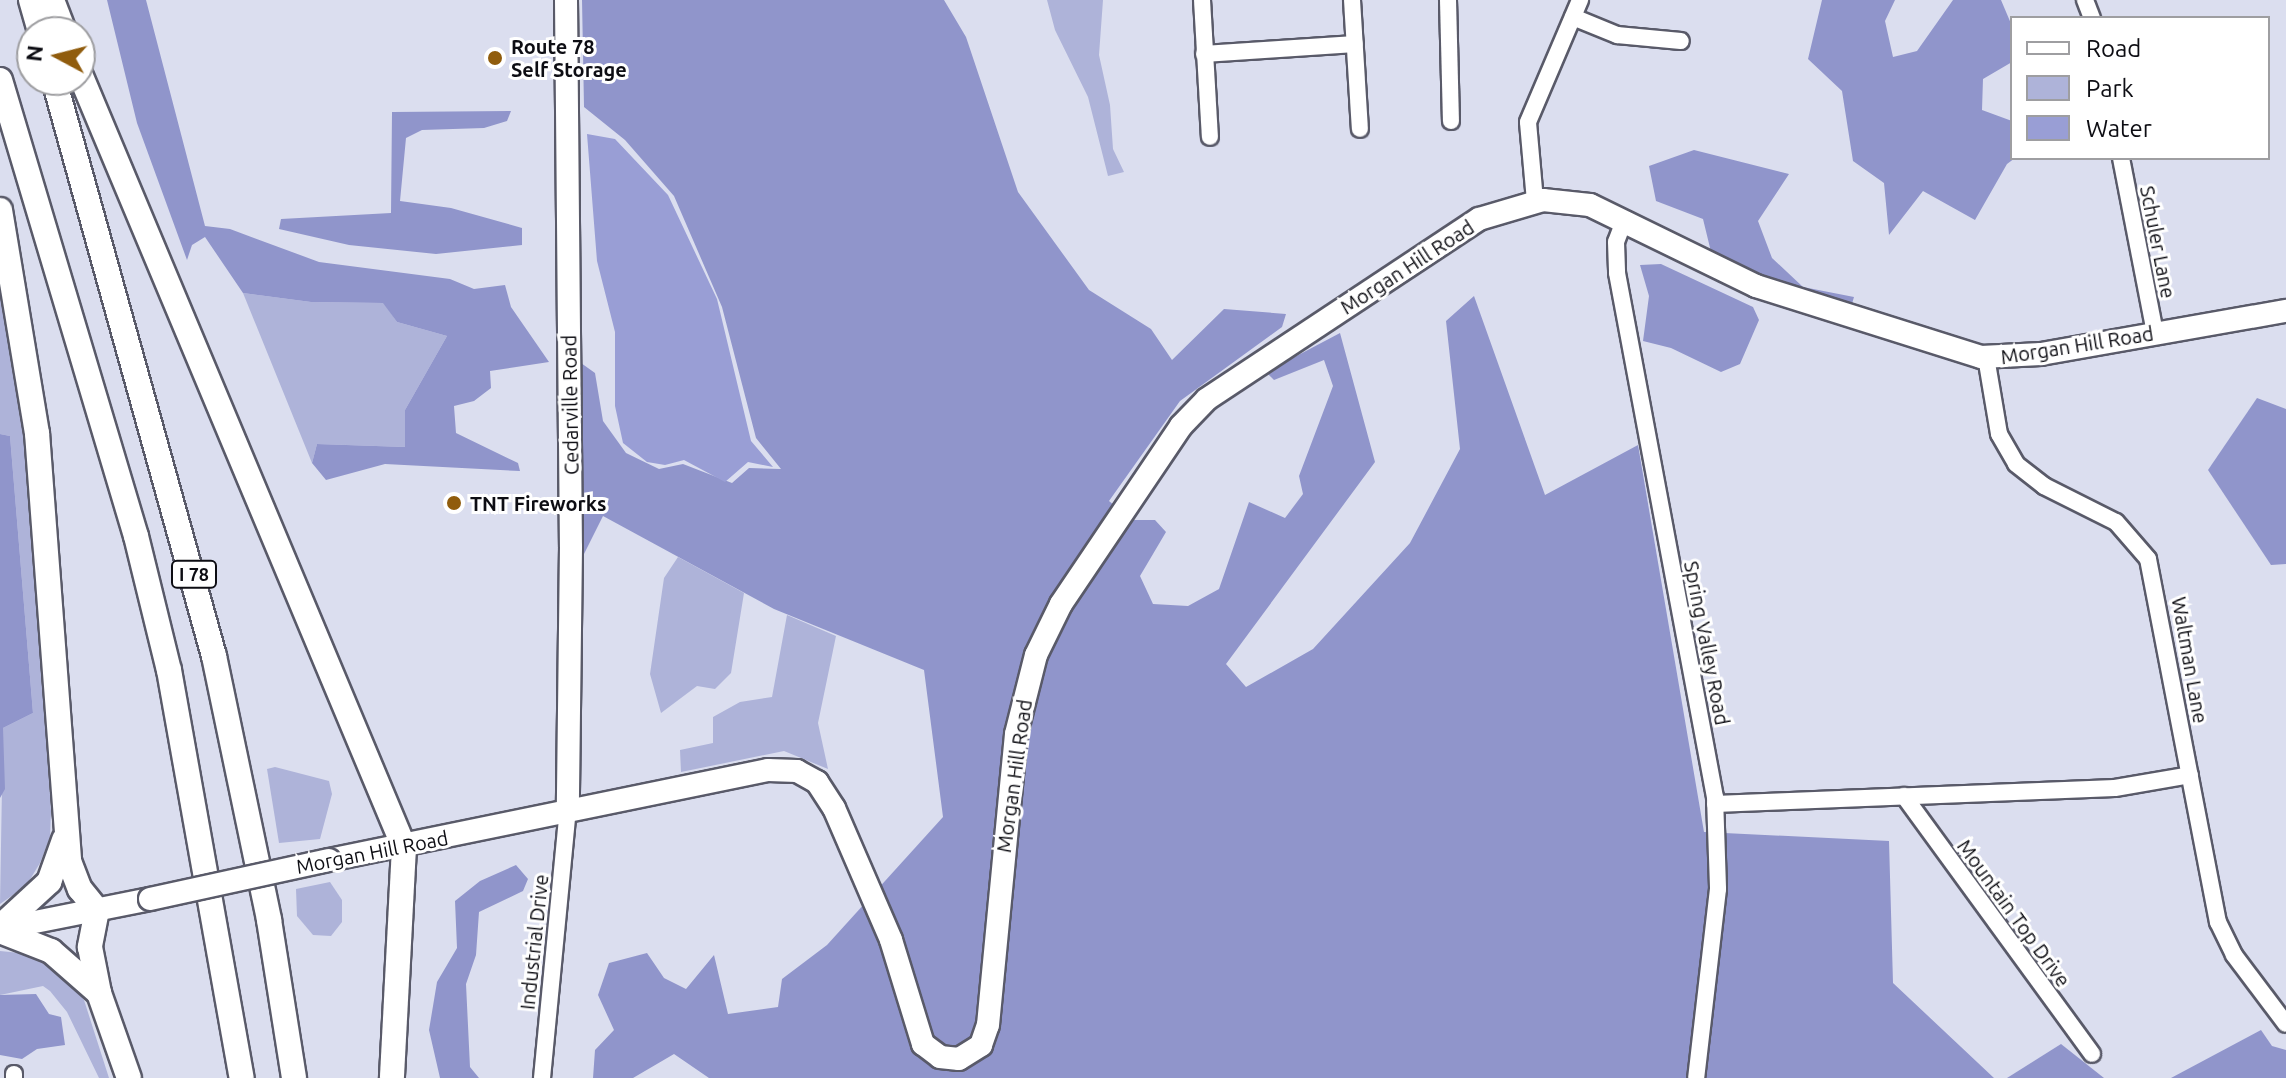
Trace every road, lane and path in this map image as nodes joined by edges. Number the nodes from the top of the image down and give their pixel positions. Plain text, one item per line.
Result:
1 (566, 0) edge
2 (1202, 0) edge
3 (1352, 0) edge
4 (1448, 0) edge
5 (1580, 0) edge
6 (1573, 17) junction
7 (1681, 41) dead end
8 (1355, 44) junction
9 (1204, 54) junction
10 (0, 80) edge
11 (58, 96) edge
12 (89, 96) edge
13 (1451, 121) dead end
14 (1360, 129) dead end
15 (1210, 137) dead end
16 (2121, 160) edge
17 (1535, 201) junction
18 (0, 210) edge
19 (1624, 221) junction
20 (2286, 311) edge
21 (2155, 333) junction
22 (1986, 357) junction
23 (2190, 775) junction
24 (1904, 796) junction
25 (1715, 804) junction
26 (568, 810) junction
27 (66, 826) junction
28 (404, 847) junction
29 (97, 910) junction
30 (0, 929) edge
31 (99, 993) junction
32 (2286, 1024) edge
33 (2092, 1054) dead end
34 (129, 1078) edge
35 (242, 1078) edge
36 (294, 1078) edge
37 (392, 1078) edge
38 (542, 1078) edge
39 (1696, 1078) edge

1 - 26 main road, Cedarville Road
2 - 9 street
3 - 8 street
4 - 13 street
5 - 6 street
6 - 7 street
6 - 17 street
8 - 9 street
8 - 14 street
9 - 15 street
10 - 35 highway, I 78
11 - 36 highway, I 78
12 - 28 highway
16 - 21 street, Schuler Lane
17 - 19 main road, Morgan Hill Road
17 - 26 main road, Morgan Hill Road
18 - 27 highway
19 - 22 main road, Morgan Hill Road
19 - 25 street, Spring Valley Road
20 - 21 main road, Morgan Hill Road
21 - 22 main road, Morgan Hill Road
22 - 23 street, Waltman Lane
23 - 24 street
23 - 32 street, Waltman Lane
24 - 25 street
24 - 33 street, Mountain Top Drive
25 - 39 street, Spring Valley Road
26 - 28 main road, Morgan Hill Road
26 - 38 street, Industrial Drive
27 - 29 highway
27 - 30 highway
28 - 29 main road, Morgan Hill Road, bridge
28 - 37 highway
29 - 30 main road, Morgan Hill Road
29 - 31 highway
30 - 31 highway
31 - 34 highway

